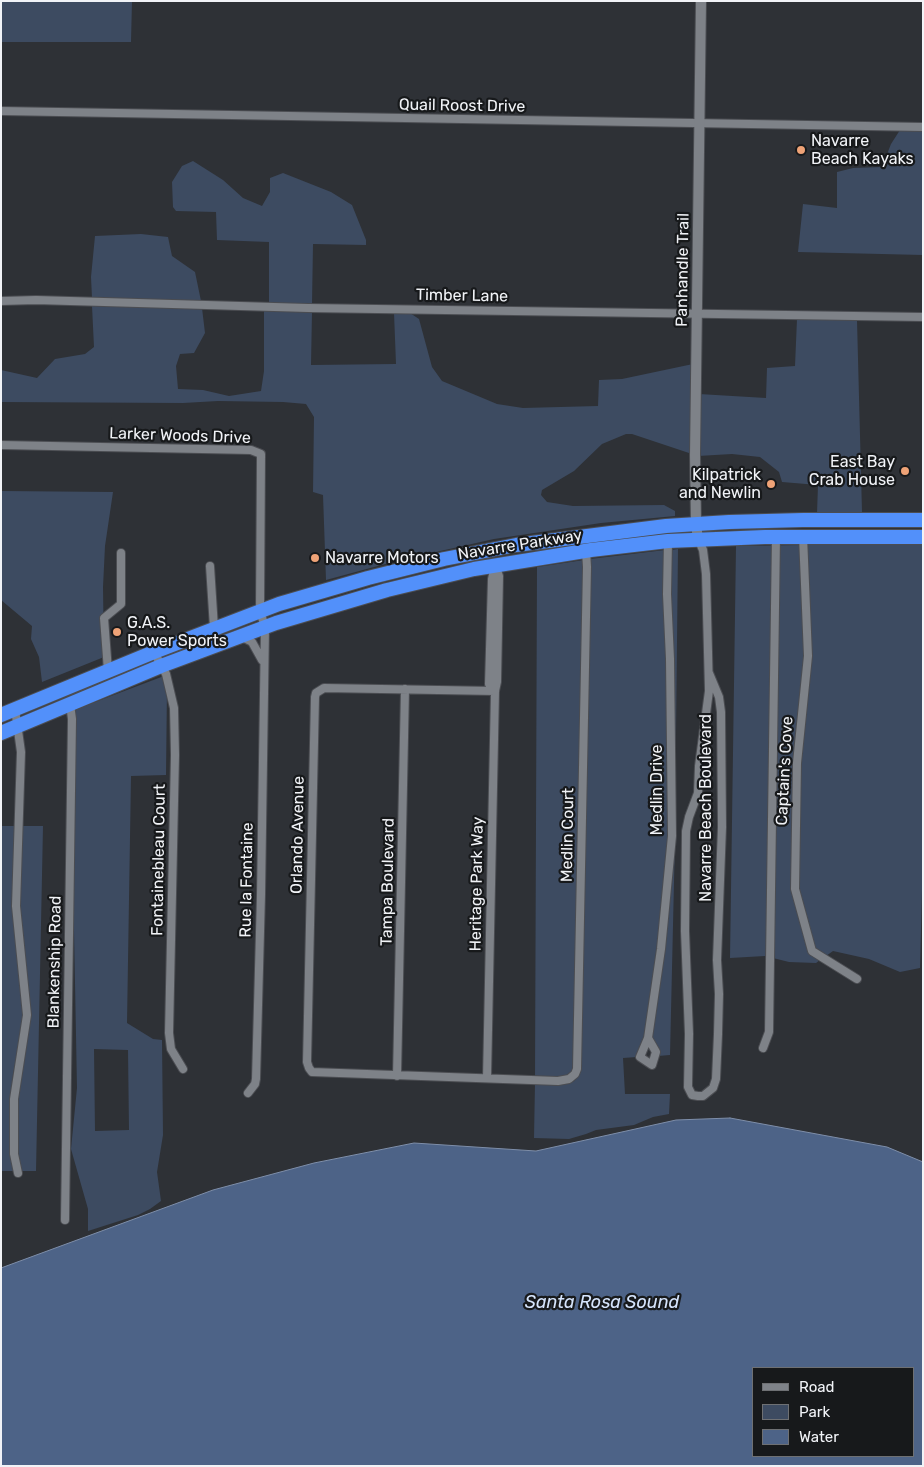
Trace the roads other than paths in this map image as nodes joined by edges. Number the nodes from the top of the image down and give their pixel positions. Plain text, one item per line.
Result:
1 (702, 1) edge
2 (1, 111) edge
3 (700, 124) junction
4 (923, 127) edge
5 (1, 301) edge
6 (698, 313) junction
7 (923, 317) edge
8 (1, 445) edge
9 (923, 520) edge
10 (696, 524) junction
11 (639, 529) junction
12 (776, 536) junction
13 (803, 536) junction
14 (923, 537) edge
15 (698, 539) junction
16 (668, 541) junction
17 (586, 551) junction
18 (121, 553) dead end
19 (444, 559) junction
20 (494, 565) junction
21 (210, 566) dead end
22 (260, 611) junction
23 (265, 627) junction
24 (214, 628) junction
25 (239, 636) junction
26 (154, 652) junction
27 (264, 664) junction
28 (161, 666) junction
29 (108, 671) junction
30 (709, 673) junction
31 (405, 689) junction
32 (495, 691) junction
33 (70, 704) junction
34 (15, 709) junction
35 (1, 715) edge
36 (18, 726) junction
37 (1, 733) edge
38 (857, 979) dead end
39 (648, 1038) dead end
40 (763, 1048) dead end
41 (183, 1069) dead end
42 (397, 1076) junction
43 (487, 1078) junction
44 (248, 1093) dead end
45 (18, 1173) dead end
46 (65, 1220) dead end

1 - 3 street, Panhandle Trail
2 - 3 street, Quail Roost Drive
3 - 4 street, Quail Roost Drive
3 - 6 street, Panhandle Trail
5 - 6 street, Timber Lane
6 - 7 street, Timber Lane
6 - 10 street, Panhandle Trail
8 - 22 street, Larker Woods Drive
9 - 10 highway, Navarre Parkway
10 - 11 highway, Navarre Parkway
10 - 15 street, Panhandle Trail
11 - 19 highway, Navarre Parkway
11 - 20 highway
12 - 13 highway, Navarre Parkway
12 - 15 highway, Navarre Parkway
12 - 40 street
13 - 14 highway, Navarre Parkway
13 - 38 street, Captain's Cove
15 - 16 highway, Navarre Parkway
15 - 30 street
16 - 17 highway, Navarre Parkway
16 - 39 street, Medlin Drive
17 - 20 highway, Navarre Parkway
17 - 43 street, Medlin Court
18 - 29 street
19 - 20 highway
19 - 22 highway, Navarre Parkway
20 - 23 highway, Navarre Parkway
20 - 32 street, Heritage Park Way
21 - 24 street
22 - 23 street, Rue la Fontaine
22 - 24 highway, Navarre Parkway
23 - 25 highway, Navarre Parkway
23 - 27 street, Rue la Fontaine
24 - 26 highway, Navarre Parkway
25 - 27 street, Rue la Fontaine
25 - 28 highway, Navarre Parkway
26 - 28 street, Fontainebleau Court
26 - 29 highway, Navarre Parkway
27 - 44 street, Rue la Fontaine
28 - 33 highway, Navarre Parkway
28 - 41 street, Fontainebleau Court
29 - 34 highway, Navarre Parkway
30 - 30 street, Navarre Beach Boulevard
31 - 32 street, Orlando Avenue
31 - 42 street, Tampa Boulevard
31 - 42 street, Orlando Avenue
32 - 43 street, Heritage Park Way
33 - 36 highway, Navarre Parkway
33 - 46 street, Blankenship Road
34 - 35 highway, Navarre Parkway
34 - 36 street
36 - 37 highway, Navarre Parkway
36 - 45 street
42 - 43 street

